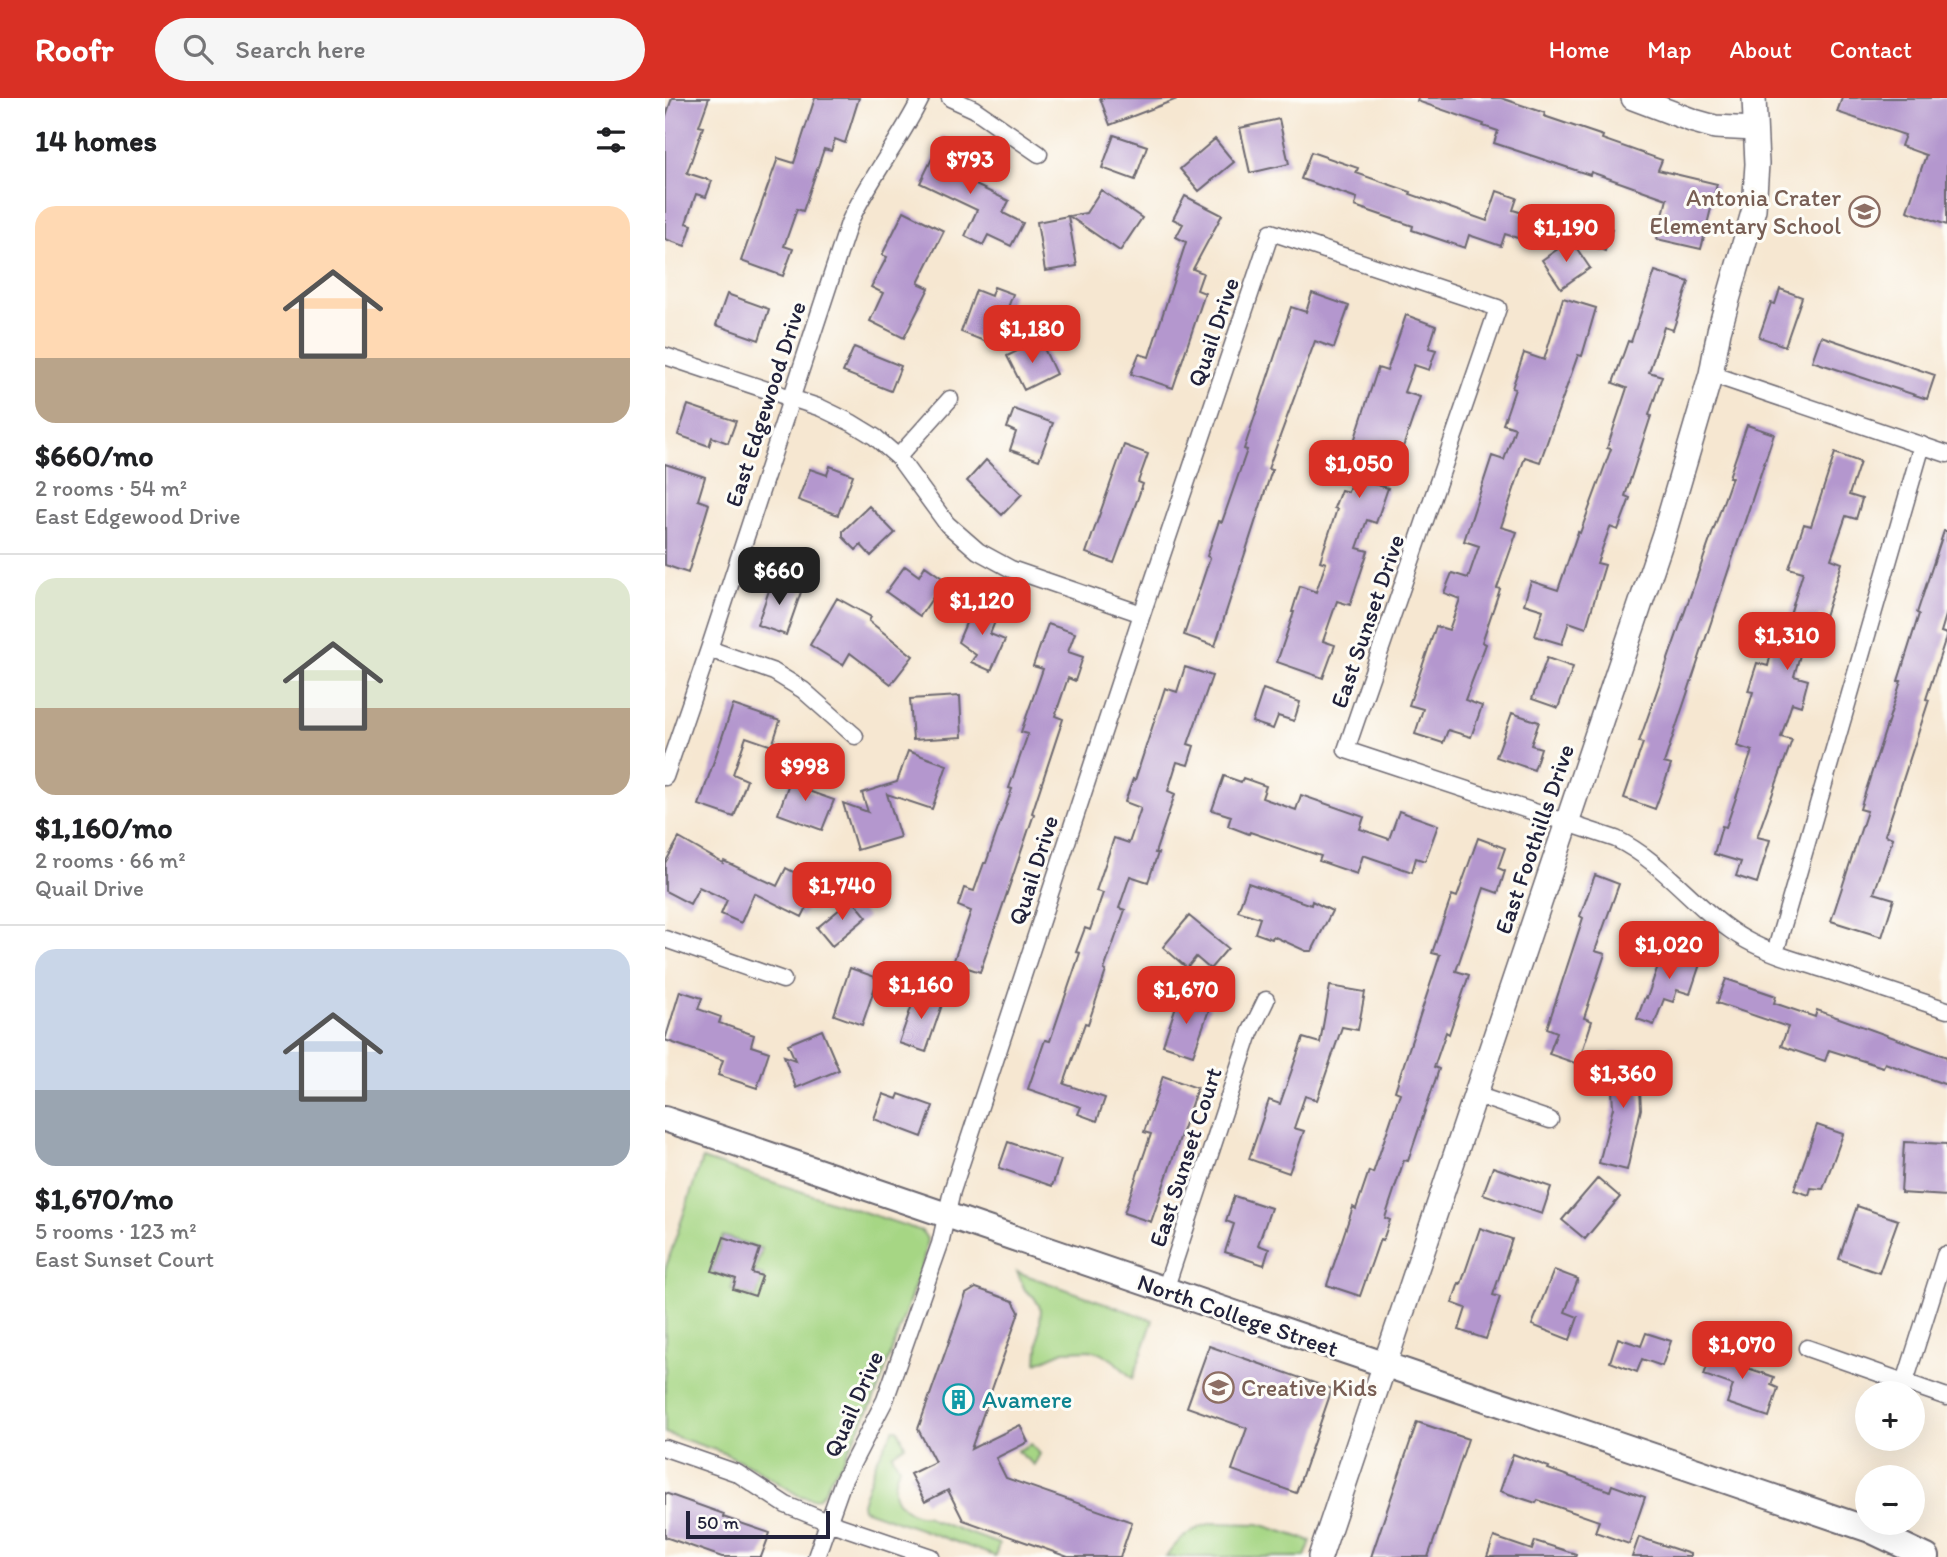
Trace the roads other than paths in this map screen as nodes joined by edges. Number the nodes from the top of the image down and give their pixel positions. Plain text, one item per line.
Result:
1 (921, 98) edge
2 (950, 98) edge
3 (1633, 98) edge
4 (1754, 98) edge
5 (1755, 129) junction
6 (1039, 154) dead end
7 (1498, 308) joint
8 (665, 356) edge
9 (1711, 374) junction
10 (791, 398) junction
11 (950, 399) dead end
12 (1922, 445) junction
13 (1947, 454) edge
14 (898, 457) junction
15 (1142, 614) junction
16 (709, 649) junction
17 (855, 736) dead end
18 (665, 777) edge
19 (1567, 823) junction
20 (665, 939) edge
21 (1775, 953) junction
22 (783, 980) dead end
23 (1266, 1000) dead end
24 (1947, 1010) edge
25 (1476, 1095) junction
26 (665, 1119) edge
27 (1550, 1120) dead end
28 (946, 1216) junction
29 (1945, 1255) edge
30 (1165, 1290) junction
31 (1807, 1348) dead end
32 (1385, 1365) junction
33 (1902, 1381) edge
34 (1905, 1381) edge
35 (1925, 1389) edge
36 (1947, 1397) edge
37 (665, 1448) edge
38 (828, 1522) junction
39 (816, 1557) edge
40 (931, 1557) edge
41 (1320, 1557) edge
42 (1927, 1557) edge

1 - 10 street, East Edgewood Drive
2 - 6 street
3 - 5 street
4 - 5 street, East Foothills Drive
5 - 9 street, East Foothills Drive
7 - 15 street, Quail Drive
7 - 19 street, East Sunset Drive
8 - 10 street
9 - 12 street
9 - 19 street, East Foothills Drive
10 - 14 street
10 - 16 street, East Edgewood Drive
11 - 14 street
12 - 13 street
12 - 21 street
14 - 15 street
15 - 28 street, Quail Drive
16 - 17 street
16 - 18 street, East Edgewood Drive
19 - 21 street
19 - 25 street, East Foothills Drive
20 - 22 street
21 - 24 street
23 - 30 street, East Sunset Court
25 - 27 street
25 - 32 street, East Foothills Drive
26 - 28 main road, North College Street
28 - 30 main road, North College Street
28 - 38 street, Quail Drive
29 - 34 street
30 - 32 main road, North College Street
31 - 33 street
32 - 41 street, East Foothills Drive
32 - 42 main road, North College Street
35 - 36 street
37 - 38 street
38 - 39 street, Quail Drive
38 - 40 street

